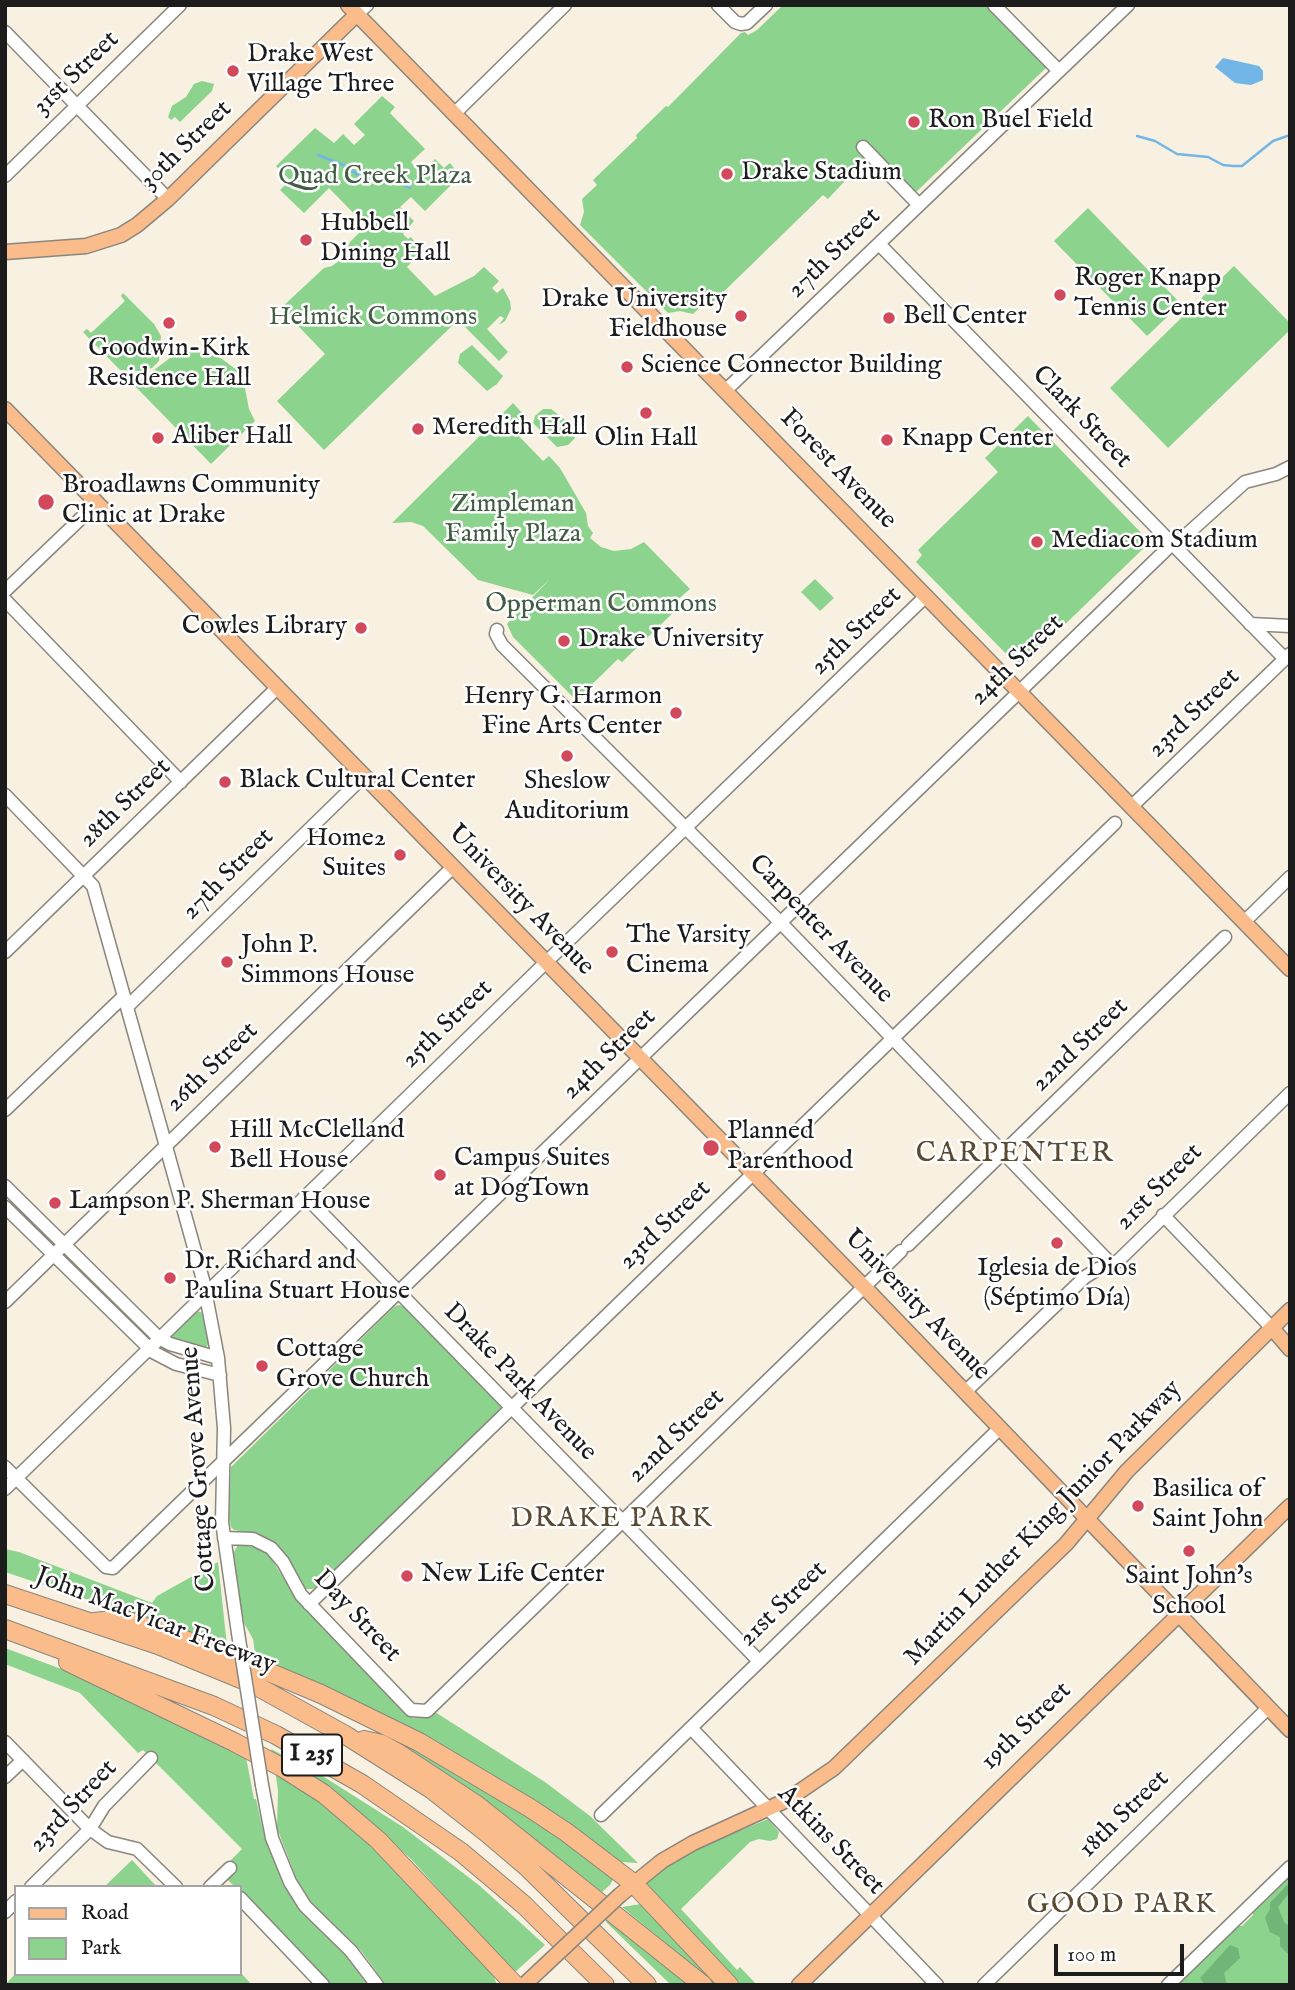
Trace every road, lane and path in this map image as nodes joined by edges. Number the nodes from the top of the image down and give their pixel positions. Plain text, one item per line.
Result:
1 (180, 5) edge
2 (565, 5) edge
3 (718, 5) edge
4 (766, 5) edge
5 (994, 5) edge
6 (1128, 5) edge
7 (357, 8) edge
8 (5, 32) edge
9 (1059, 71) junction
10 (77, 106) junction
11 (454, 114) junction
12 (863, 147) dead end
13 (5, 176) edge
14 (168, 199) junction
15 (919, 205) junction
16 (879, 244) junction
17 (5, 252) edge
18 (725, 391) junction
19 (5, 409) edge
20 (1290, 467) edge
21 (97, 503) junction
22 (1173, 545) junction
23 (5, 591) edge
24 (926, 596) junction
25 (5, 600) edge
26 (1250, 624) junction
27 (1290, 626) edge
28 (497, 630) dead end
29 (1287, 657) edge
30 (277, 688) junction
31 (1019, 692) junction
32 (364, 776) junction
33 (181, 782) junction
34 (5, 794) edge
35 (1131, 807) junction
36 (1115, 823) dead end
37 (685, 828) junction
38 (453, 867) junction
39 (84, 876) junction
40 (1290, 877) edge
41 (780, 922) junction
42 (1244, 922) junction
43 (1225, 937) dead end
44 (5, 952) edge
45 (546, 962) junction
46 (1290, 970) edge
47 (125, 1002) junction
48 (892, 1038) junction
49 (639, 1058) junction
50 (1290, 1093) edge
51 (5, 1110) edge
52 (165, 1145) junction
53 (1003, 1152) junction
54 (752, 1173) junction
55 (5, 1186) edge
56 (305, 1196) junction
57 (5, 1207) edge
58 (1163, 1215) junction
59 (64, 1244) junction
60 (53, 1255) junction
61 (1112, 1265) junction
62 (864, 1287) junction
63 (399, 1292) junction
64 (206, 1293) junction
65 (5, 1302) edge
66 (1290, 1310) edge
67 (1272, 1328) junction
68 (159, 1338) junction
69 (149, 1349) junction
70 (1290, 1349) edge
71 (218, 1358) junction
72 (220, 1376) junction
73 (965, 1392) junction
74 (511, 1407) junction
75 (1000, 1428) junction
76 (223, 1464) junction
77 (5, 1467) edge
78 (17, 1478) junction
79 (5, 1489) edge
80 (1290, 1506) edge
81 (1086, 1520) junction
82 (623, 1522) junction
83 (224, 1538) junction
84 (5, 1594) edge
85 (309, 1604) junction
86 (1178, 1613) junction
87 (87, 1623) junction
88 (5, 1630) edge
89 (759, 1661) junction
90 (1268, 1708) junction
91 (422, 1712) joint
92 (691, 1728) junction
93 (1290, 1730) edge
94 (347, 1736) junction
95 (5, 1742) edge
96 (151, 1758) dead end
97 (23, 1760) junction
98 (5, 1777) edge
99 (769, 1809) junction
100 (601, 1815) dead end
101 (90, 1829) junction
102 (1290, 1867) edge
103 (230, 1868) dead end
104 (219, 1884) edge
105 (33, 1885) edge
106 (174, 1885) edge
107 (627, 1889) junction
108 (242, 1900) edge
109 (870, 1915) junction
110 (576, 1956) junction
111 (323, 1985) edge
112 (377, 1985) edge
113 (515, 1985) edge
114 (524, 1985) edge
115 (596, 1985) edge
116 (605, 1985) edge
117 (649, 1985) edge
118 (703, 1985) edge
119 (729, 1985) edge
120 (799, 1985) edge
121 (937, 1985) edge
122 (984, 1985) edge
123 (1168, 1985) edge

1 - 10 street, 31st Street
2 - 11 street
3 - 4 street
5 - 9 street
6 - 9 street, 27th Street
7 - 11 main road, Forest Avenue
7 - 14 main road, 30th Street
8 - 10 street
9 - 15 street, 27th Street
10 - 13 street, 31st Street
10 - 14 street
11 - 18 main road, Forest Avenue
12 - 15 street
14 - 17 main road, 30th Street
15 - 16 street, 27th Street
16 - 18 street, 27th Street
16 - 22 street, Clark Street
18 - 24 main road, Forest Avenue
19 - 21 main road, University Avenue
20 - 22 street, 24th Street
21 - 23 street
21 - 30 main road, University Avenue
22 - 26 street, Clark Street
22 - 31 street, 24th Street
24 - 31 main road, Forest Avenue
24 - 37 street, 25th Street
25 - 33 street
26 - 27 street
26 - 29 street, Clark Street
28 - 37 street, Carpenter Avenue
29 - 35 street, 23rd Street
30 - 32 main road, University Avenue
30 - 33 street, 28th Street
31 - 35 main road, Forest Avenue
31 - 41 street, 24th Street
32 - 38 main road, University Avenue
32 - 47 street, 27th Street
33 - 39 street, 28th Street
34 - 39 street, Cottage Grove Avenue
35 - 42 main road, Forest Avenue
36 - 48 street, 23rd Street
37 - 41 street, Carpenter Avenue
37 - 45 street, 25th Street
38 - 45 main road, University Avenue
38 - 52 street, 26th Street
39 - 44 street, 28th Street
39 - 47 street, Cottage Grove Avenue
40 - 42 street
41 - 48 street, Carpenter Avenue
41 - 49 street, 24th Street
42 - 46 main road, Forest Avenue
43 - 53 street, 22nd Street
45 - 49 main road, University Avenue
45 - 56 street, 25th Street
47 - 51 street, 27th Street
47 - 52 street, Cottage Grove Avenue
48 - 53 street, Carpenter Avenue
48 - 54 street, 23rd Street
49 - 54 main road, University Avenue
49 - 63 street, 24th Street
50 - 58 street, 21st Street
52 - 59 street, 26th Street
52 - 64 street, Cottage Grove Avenue
53 - 61 street, Carpenter Avenue
53 - 62 street, 22nd Street
54 - 62 main road, University Avenue
54 - 74 street, 23rd Street
55 - 59 street
56 - 63 street, Drake Park Avenue
56 - 64 street, 25th Street
57 - 60 street
58 - 61 street, 21st Street
58 - 67 street
59 - 60 street, 26th Street
59 - 68 street
60 - 65 street, 26th Street
60 - 69 street
61 - 73 street, 21st Street
62 - 73 main road, University Avenue
62 - 82 street, 22nd Street
63 - 74 street, Drake Park Avenue
63 - 76 street, 24th Street
64 - 68 street, 25th Street
64 - 71 street, Cottage Grove Avenue
66 - 67 main road, Martin Luther King Junior Parkway
67 - 70 main road
67 - 81 main road, Martin Luther King Junior Parkway
68 - 69 street, 25th Street
68 - 71 street
69 - 72 street
69 - 78 street, 25th Street
71 - 72 street, Cottage Grove Avenue
72 - 76 street, Cottage Grove Avenue
73 - 75 main road, University Avenue
74 - 82 street, Drake Park Avenue
74 - 85 street, 23rd Street
75 - 81 main road, University Avenue
75 - 89 street, 21st Street
76 - 78 street, 24th Street
76 - 83 street, Cottage Grove Avenue
77 - 78 street
78 - 79 street, 25th Street
80 - 86 main road, 19th Street
81 - 86 main road, University Avenue
81 - 99 main road, Martin Luther King Junior Parkway
82 - 89 street, Drake Park Avenue
82 - 91 street, 22nd Street
83 - 85 street, Day Street
83 - 112 street, Cottage Grove Avenue, bridge
84 - 87 highway, John MacVicar Freeway / I 235
85 - 91 street, Day Street
86 - 90 main road, University Avenue
86 - 109 main road, 19th Street
87 - 94 highway, John MacVicar Freeway / I 235
87 - 107 highway
88 - 110 highway, I 235
88 - 113 highway
89 - 92 street, 21st Street
90 - 93 main road, University Avenue
90 - 122 street, 18th Street
92 - 99 street, Atkins Street
92 - 100 street, 21st Street
94 - 117 highway, John MacVicar Freeway / I 235
94 - 118 highway
95 - 97 street
96 - 101 street, 23rd Street
97 - 98 street
97 - 101 street
99 - 107 main road, Martin Luther King Junior Parkway
99 - 109 street, Atkins Street
101 - 105 street, 23rd Street
101 - 106 street
102 - 123 street
103 - 104 street
107 - 114 main road, Martin Luther King Junior Parkway, bridge
107 - 119 highway
108 - 111 street
109 - 120 main road, 19th Street
109 - 121 street, Atkins Street
110 - 115 highway
110 - 116 highway, I 235

